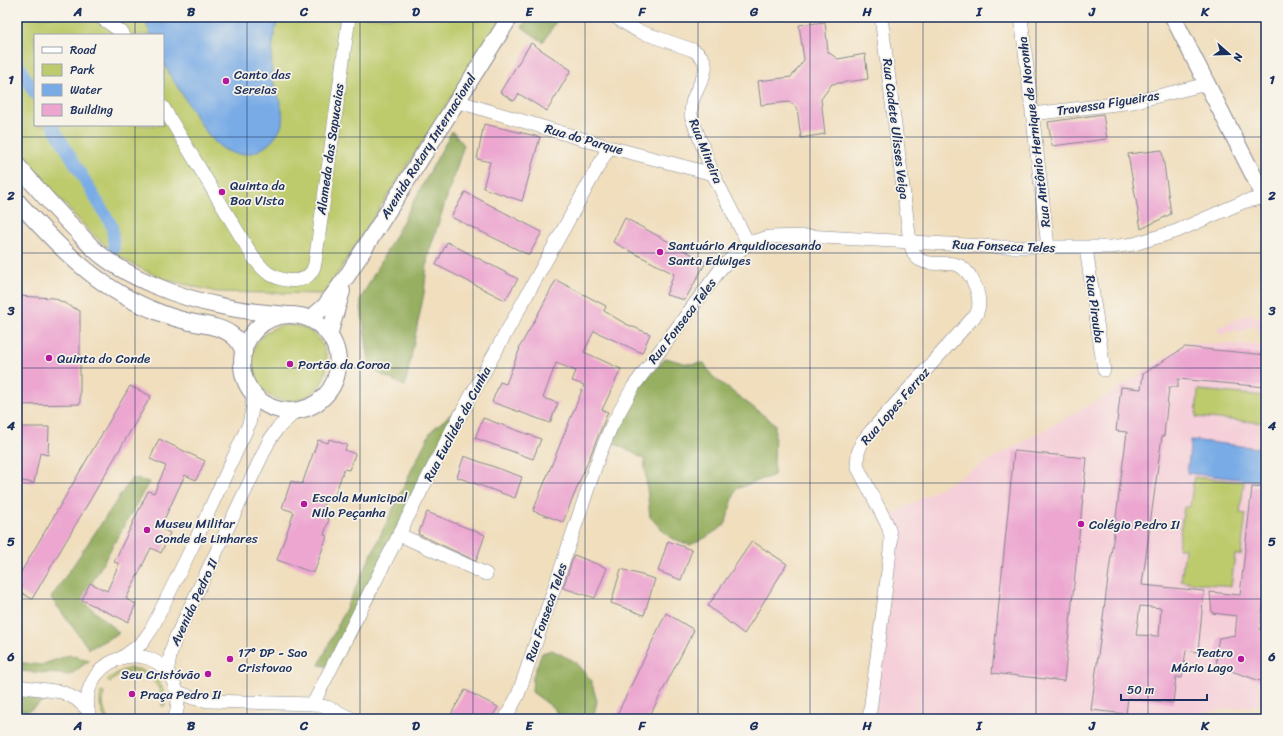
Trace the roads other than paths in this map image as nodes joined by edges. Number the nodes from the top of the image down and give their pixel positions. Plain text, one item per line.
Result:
1 (100, 17) edge
2 (120, 17) edge
3 (349, 17) edge
4 (510, 17) edge
5 (615, 17) edge
6 (881, 17) edge
7 (1021, 17) edge
8 (1173, 17) edge
9 (123, 34) edge
10 (1207, 84) junction
11 (456, 101) junction
12 (164, 109) edge
13 (1032, 114) junction
14 (609, 147) junction
15 (17, 165) edge
16 (713, 174) junction
17 (1266, 198) edge
18 (17, 201) edge
19 (910, 242) junction
20 (748, 243) junction
21 (1048, 247) junction
22 (1086, 248) junction
23 (347, 276) junction
24 (250, 311) junction
25 (288, 315) junction
26 (310, 319) junction
27 (232, 335) junction
28 (330, 335) junction
29 (244, 352) junction
30 (1104, 370) dead end
31 (253, 393) junction
32 (296, 411) junction
33 (400, 535) junction
34 (486, 574) dead end
35 (123, 657) junction
36 (167, 672) junction
37 (17, 686) edge
38 (176, 691) junction
39 (313, 704) junction
40 (89, 715) edge
41 (174, 719) edge
42 (353, 719) edge
43 (505, 719) edge
44 (869, 719) edge

1 - 9 street
2 - 9 street
3 - 12 street, Alameda das Sapucaias
4 - 11 main road, Avenida Rotary Internacional
5 - 16 street, Rua Mineira
6 - 19 street, Rua Cadete Ulisses Veiga
7 - 13 street, Rua Antônio Hernique de Noronha
8 - 10 main road
10 - 13 street, Travessa Figueiras
10 - 17 main road
11 - 14 street, Rua do Parque
11 - 23 main road, Avenida Rotary Internacional
13 - 21 street, Rua Antônio Hernique de Noronha
14 - 16 street, Rua do Parque
14 - 33 street, Rua Euclides da Cunha
15 - 24 main road
16 - 20 street, Rua Mineira
17 - 22 street, Rua Fonseca Teles
18 - 27 main road
19 - 20 street, Rua Fonseca Teles
19 - 21 street, Rua Fonseca Teles
19 - 44 street, Rua Lopes Ferraz
20 - 43 street, Rua Fonseca Teles
21 - 22 street, Rua Fonseca Teles
22 - 30 street, Rua Pirauba
23 - 26 main road, Avenida Rotary Internacional
23 - 28 main road, Avenida Rotary Internacional
24 - 25 main road
24 - 27 main road
25 - 26 main road, Avenida Pedro II
25 - 29 main road, Avenida Pedro II
26 - 28 main road, Avenida Pedro II
27 - 29 main road
28 - 32 main road, Avenida Pedro II
29 - 31 main road, Avenida Pedro II
31 - 32 main road, Avenida Pedro II
31 - 35 street, Avenida Pedro II
32 - 36 street, Avenida Pedro II
33 - 34 street
33 - 39 street, Rua Euclides da Cunha
35 - 36 street
35 - 40 street
36 - 38 street
37 - 40 street
38 - 39 street
38 - 41 street
39 - 42 street

